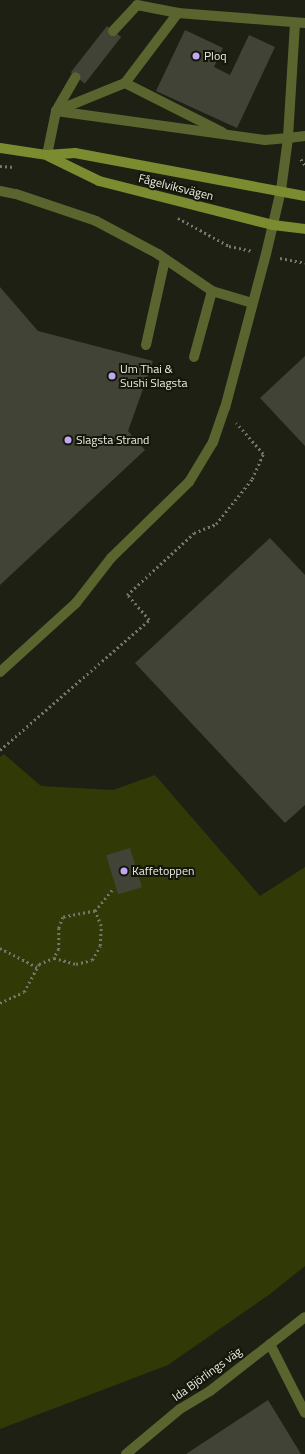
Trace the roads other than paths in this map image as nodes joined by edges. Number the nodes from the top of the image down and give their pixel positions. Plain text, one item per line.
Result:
1 (178, 13) junction
2 (300, 23) edge
3 (113, 31) dead end
4 (76, 77) dead end
5 (126, 83) junction
6 (56, 111) junction
7 (230, 136) junction
8 (305, 136) edge
9 (288, 138) junction
10 (0, 148) edge
11 (47, 155) junction
12 (281, 190) junction
13 (0, 191) edge
14 (305, 196) edge
15 (272, 225) junction
16 (305, 229) edge
17 (165, 259) junction
18 (212, 290) junction
19 (252, 303) junction
20 (146, 345) dead end
21 (194, 356) dead end
22 (0, 672) edge
23 (305, 1317) edge
24 (270, 1344) junction
25 (305, 1413) edge
26 (126, 1454) edge

1 - 2 street
1 - 3 street
1 - 5 street
2 - 9 street
4 - 6 street
5 - 6 street
5 - 7 street
6 - 7 street
6 - 11 street
7 - 9 street
8 - 9 street
9 - 12 street
10 - 11 main road, Fågelviksvägen
11 - 12 main road, Fågelviksvägen
11 - 15 main road, Fågelviksvägen
12 - 14 main road, Fågelviksvägen
12 - 15 street
13 - 17 street
15 - 16 main road, Fågelviksvägen
15 - 19 street
17 - 18 street
17 - 20 street
18 - 19 street
18 - 21 street
19 - 22 street
23 - 24 street, Ida Björlings väg
24 - 25 street
24 - 26 street, Ida Björlings väg

